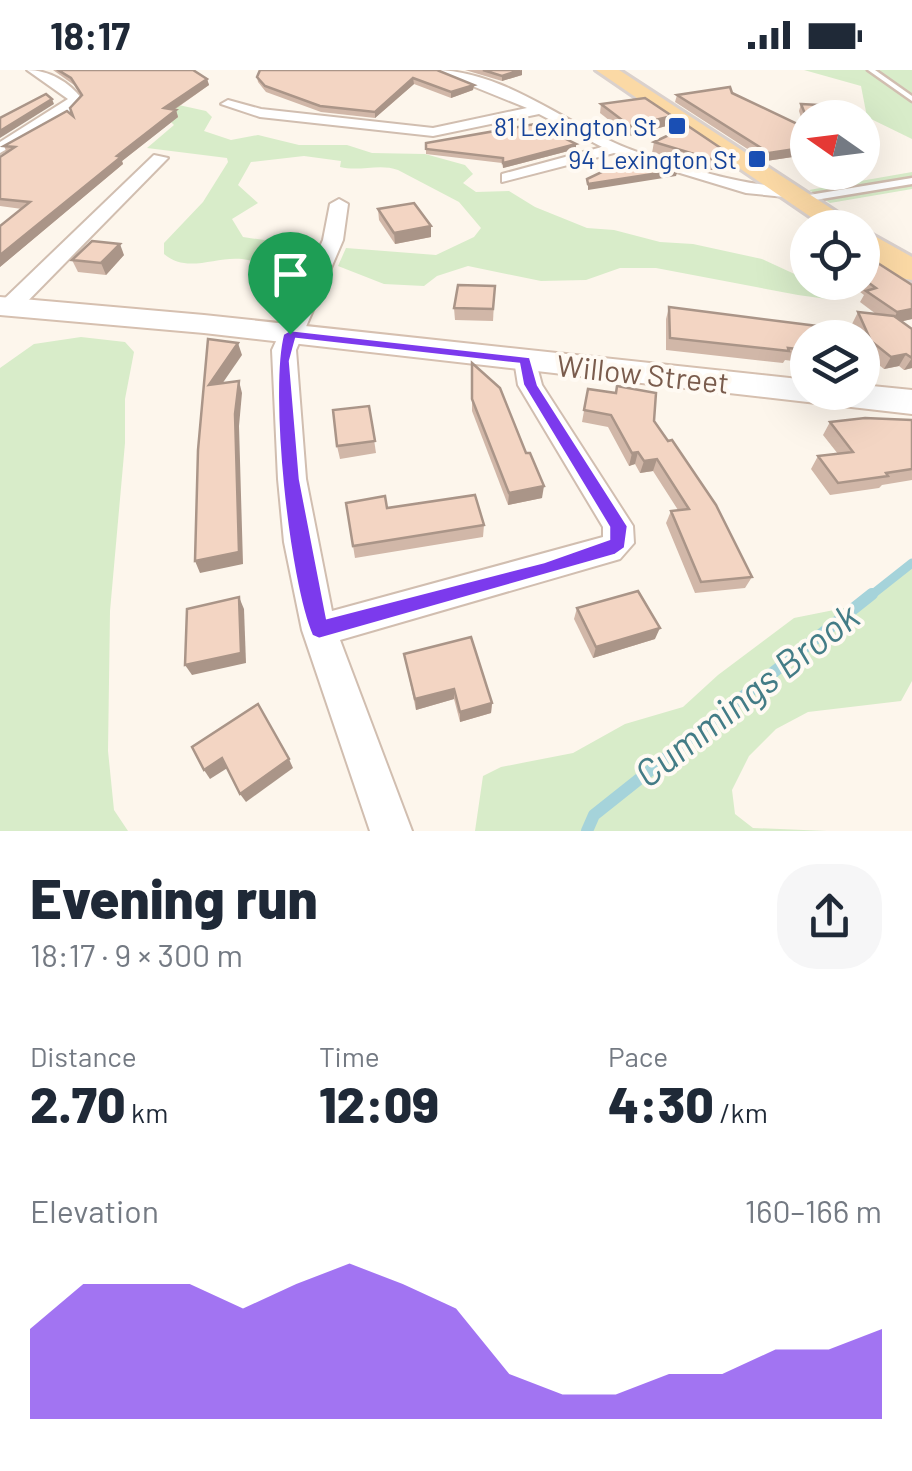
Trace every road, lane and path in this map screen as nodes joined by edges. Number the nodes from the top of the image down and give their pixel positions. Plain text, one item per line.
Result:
1 (33, 70) edge
2 (439, 70) edge
3 (606, 70) edge
4 (870, 70) edge
5 (912, 99) edge
6 (228, 104) dead end
7 (540, 110) junction
8 (0, 148) edge
9 (614, 148) junction
10 (160, 158) dead end
11 (508, 178) dead end
12 (912, 180) edge
13 (799, 196) junction
14 (340, 204) dead end
15 (820, 210) edge
16 (880, 250) edge
17 (912, 271) edge
18 (4, 306) edge
19 (290, 334) junction
20 (526, 360) junction
21 (790, 389) edge
22 (880, 398) edge
23 (912, 402) edge
24 (319, 630) junction
25 (390, 831) edge

1 - 8 street
2 - 7 street
3 - 13 main road
4 - 5 lane
6 - 7 street
7 - 9 street
9 - 11 street
9 - 13 street
10 - 18 street
12 - 13 lane
13 - 15 main road
14 - 19 street
16 - 17 main road
18 - 19 street, Willow Street
19 - 20 street, Willow Street
19 - 24 street
20 - 21 street, Willow Street
20 - 24 street
22 - 23 street
24 - 25 street

